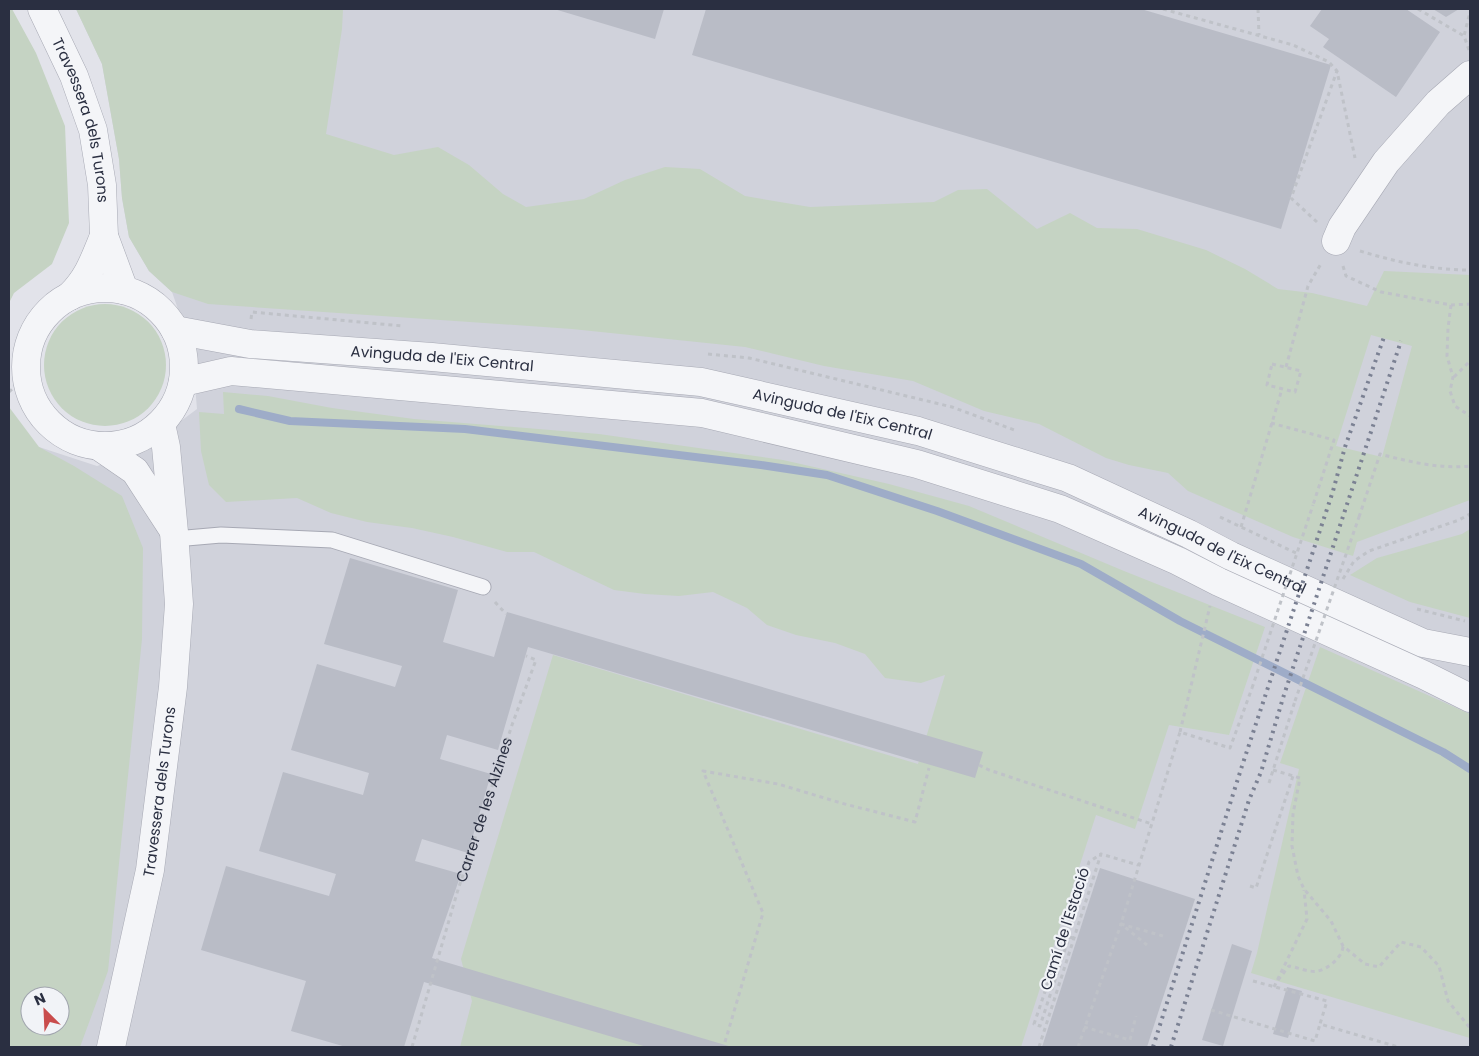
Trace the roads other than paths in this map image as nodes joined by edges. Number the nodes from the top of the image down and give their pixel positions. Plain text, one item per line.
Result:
1 (42, 9) edge
2 (1470, 75) edge
3 (104, 236) junction
4 (1336, 241) road end
5 (124, 290) junction
6 (70, 296) junction
7 (175, 330) junction
8 (183, 382) junction
9 (17, 384) edge
10 (161, 424) junction
11 (100, 447) junction
12 (174, 535) junction
13 (483, 587) dead end
14 (1470, 652) edge
15 (1470, 698) edge
16 (111, 1047) edge

1 - 3 street, Travessera dels Turons
2 - 4 street
3 - 5 street, Travessera dels Turons
3 - 6 street, Travessera dels Turons
5 - 6 street
5 - 7 street
6 - 9 street
7 - 8 street
7 - 14 street, Avinguda de l'Eix Central
8 - 10 street
8 - 15 street, Avinguda de l'Eix Central
9 - 11 street
10 - 11 street
10 - 12 street, Travessera dels Turons
11 - 12 street, Travessera dels Turons
12 - 13 lane
12 - 16 street, Travessera dels Turons

